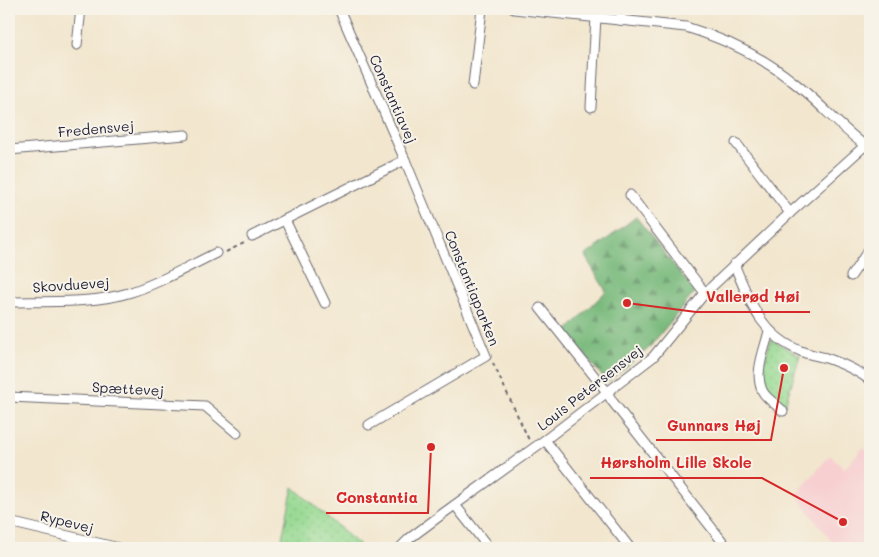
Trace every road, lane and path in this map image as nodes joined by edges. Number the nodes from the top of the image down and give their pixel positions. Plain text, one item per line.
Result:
1 (81, 9) edge
2 (339, 9) edge
3 (482, 9) edge
4 (514, 9) edge
5 (622, 9) edge
6 (596, 17) junction
7 (620, 20) junction
8 (77, 45) dead end
9 (473, 85) dead end
10 (592, 107) dead end
11 (185, 135) dead end
12 (736, 143) dead end
13 (868, 145) edge
14 (9, 150) edge
15 (405, 160) junction
16 (630, 195) dead end
17 (790, 213) junction
18 (285, 220) junction
19 (252, 236) joint
20 (870, 248) edge
21 (216, 253) joint
22 (734, 264) junction
23 (851, 276) dead end
24 (705, 293) junction
25 (9, 302) edge
26 (326, 303) dead end
27 (540, 308) dead end
28 (769, 331) junction
29 (486, 356) junction
30 (870, 380) edge
31 (607, 392) junction
32 (9, 397) edge
33 (783, 411) dead end
34 (369, 425) dead end
35 (236, 433) dead end
36 (528, 438) dead end
37 (545, 440) junction
38 (455, 504) junction
39 (9, 522) edge
40 (726, 546) dead end
41 (119, 548) edge
42 (400, 548) edge
43 (489, 548) edge
44 (630, 548) edge

1 - 8 street
2 - 15 street, Constantiavej
3 - 9 street
4 - 6 street
5 - 7 street
6 - 7 street
6 - 10 street
7 - 13 street
11 - 14 street, Fredensvej
12 - 17 street
13 - 17 street, Louis Petersensvej
15 - 18 street, Constantiavej
15 - 29 street, Constantiaparken
16 - 24 street
17 - 22 street, Louis Petersensvej
18 - 19 street, Constantiavej
18 - 26 street
19 - 21 path
20 - 23 street
21 - 25 street, Skovduevej
22 - 24 street, Louis Petersensvej
22 - 28 street
24 - 31 street, Louis Petersensvej
27 - 31 street
28 - 30 street
28 - 33 street
29 - 34 street, Constantiaparken
29 - 36 path
31 - 37 street, Louis Petersensvej
31 - 40 street
32 - 35 street, Spættevej
37 - 38 street, Louis Petersensvej
37 - 44 street
38 - 42 street, Louis Petersensvej
38 - 43 street
39 - 41 street, Rypevej

